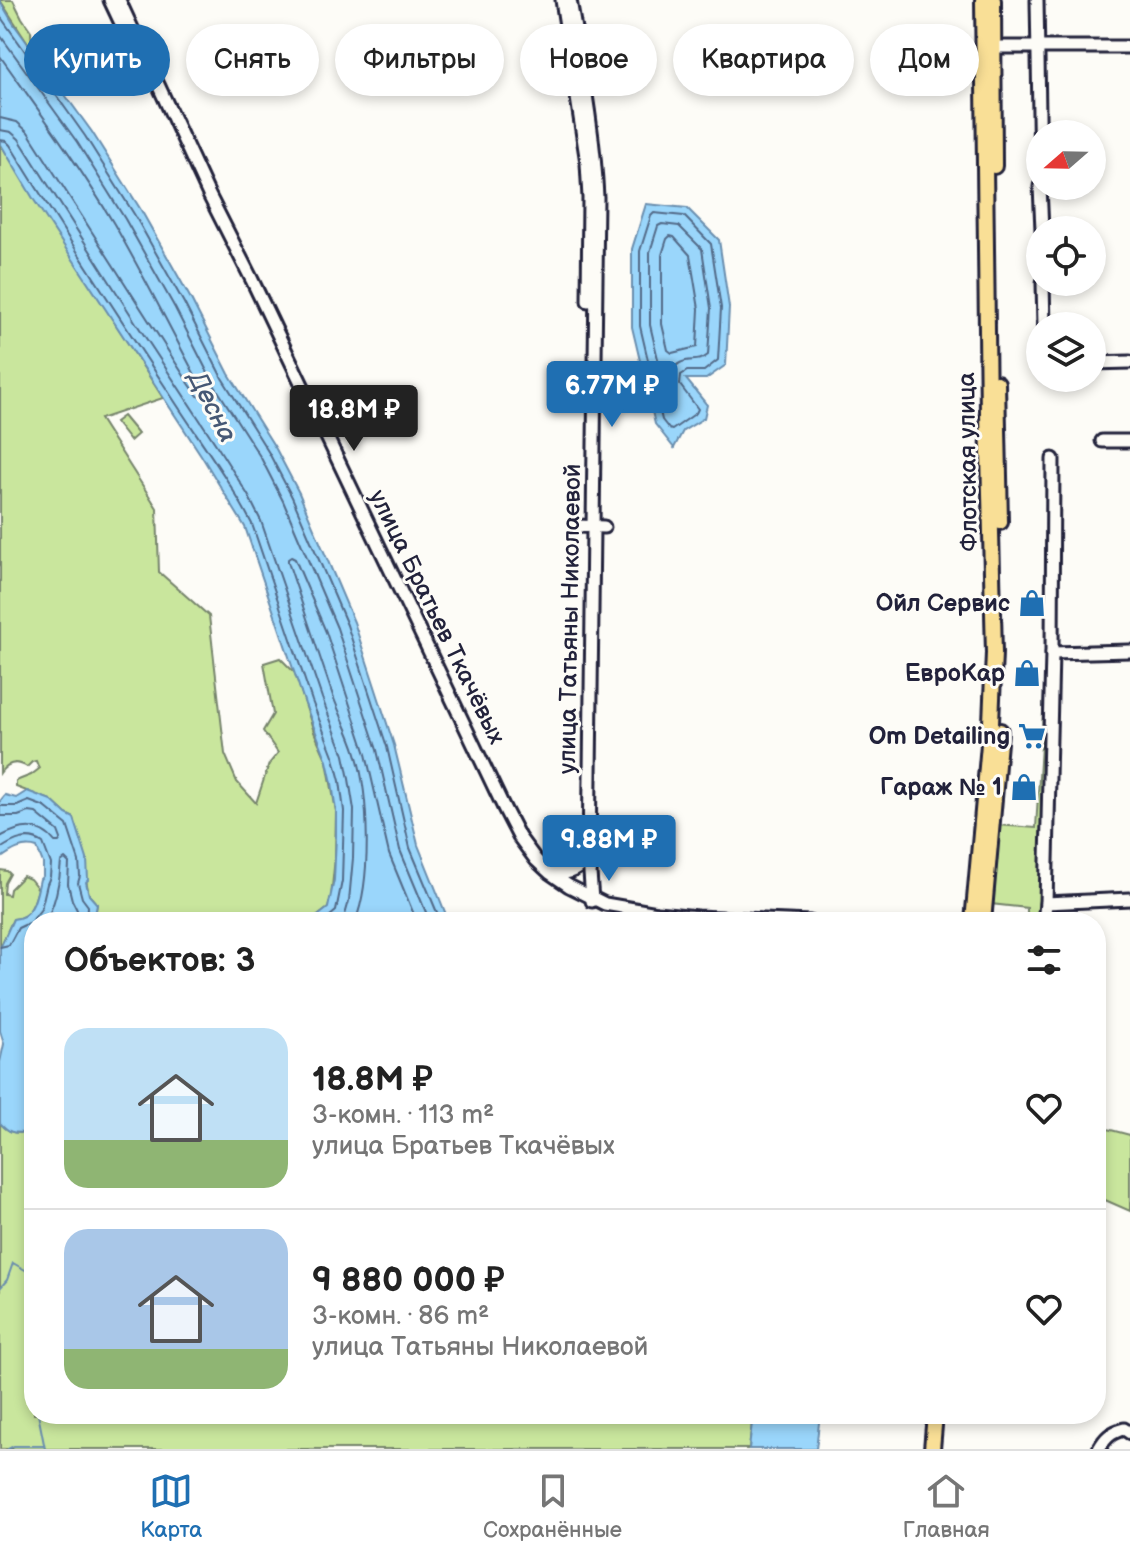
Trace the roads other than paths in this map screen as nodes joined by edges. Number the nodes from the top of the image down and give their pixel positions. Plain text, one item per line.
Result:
1 (110, 0) edge
2 (119, 0) edge
3 (562, 0) edge
4 (570, 0) edge
5 (983, 0) edge
6 (993, 0) edge
7 (1037, 0) edge
8 (993, 47) junction
9 (1037, 47) junction
10 (1130, 47) edge
11 (1039, 120) edge
12 (1130, 362) edge
13 (1106, 363) edge
14 (1102, 441) dead end
15 (1130, 441) edge
16 (1053, 459) dead end
17 (590, 526) junction
18 (1130, 651) edge
19 (1052, 653) junction
20 (586, 862) junction
21 (547, 870) junction
22 (1130, 899) edge
23 (590, 900) junction
24 (1046, 903) junction
25 (611, 912) edge
26 (650, 912) edge
27 (974, 912) edge
28 (984, 912) edge
29 (1045, 912) edge
30 (925, 1424) edge
31 (934, 1424) edge
32 (1130, 1433) edge
33 (923, 1449) edge
34 (932, 1449) edge
35 (1099, 1449) edge

1 - 23 street, улица Братьев Ткачёвых
2 - 21 street, улица Братьев Ткачёвых
3 - 17 street, улица Татьяны Николаевой
4 - 17 street, улица Татьяны Николаевой
5 - 27 main road, Флотская улица
6 - 8 main road, Флотская улица
7 - 9 street
8 - 9 street
8 - 28 main road, Флотская улица
9 - 10 street
9 - 11 street
12 - 13 street
14 - 15 street
16 - 19 street
17 - 20 street, улица Татьяны Николаевой
18 - 19 street
19 - 24 street
20 - 21 street
20 - 23 street, улица Татьяны Николаевой
20 - 23 street
21 - 23 street, улица Братьев Ткачёвых
22 - 24 street
23 - 25 street, улица Братьев Ткачёвых
23 - 26 street, улица Братьев Ткачёвых
24 - 29 street
30 - 33 main road
31 - 34 main road
32 - 35 street

